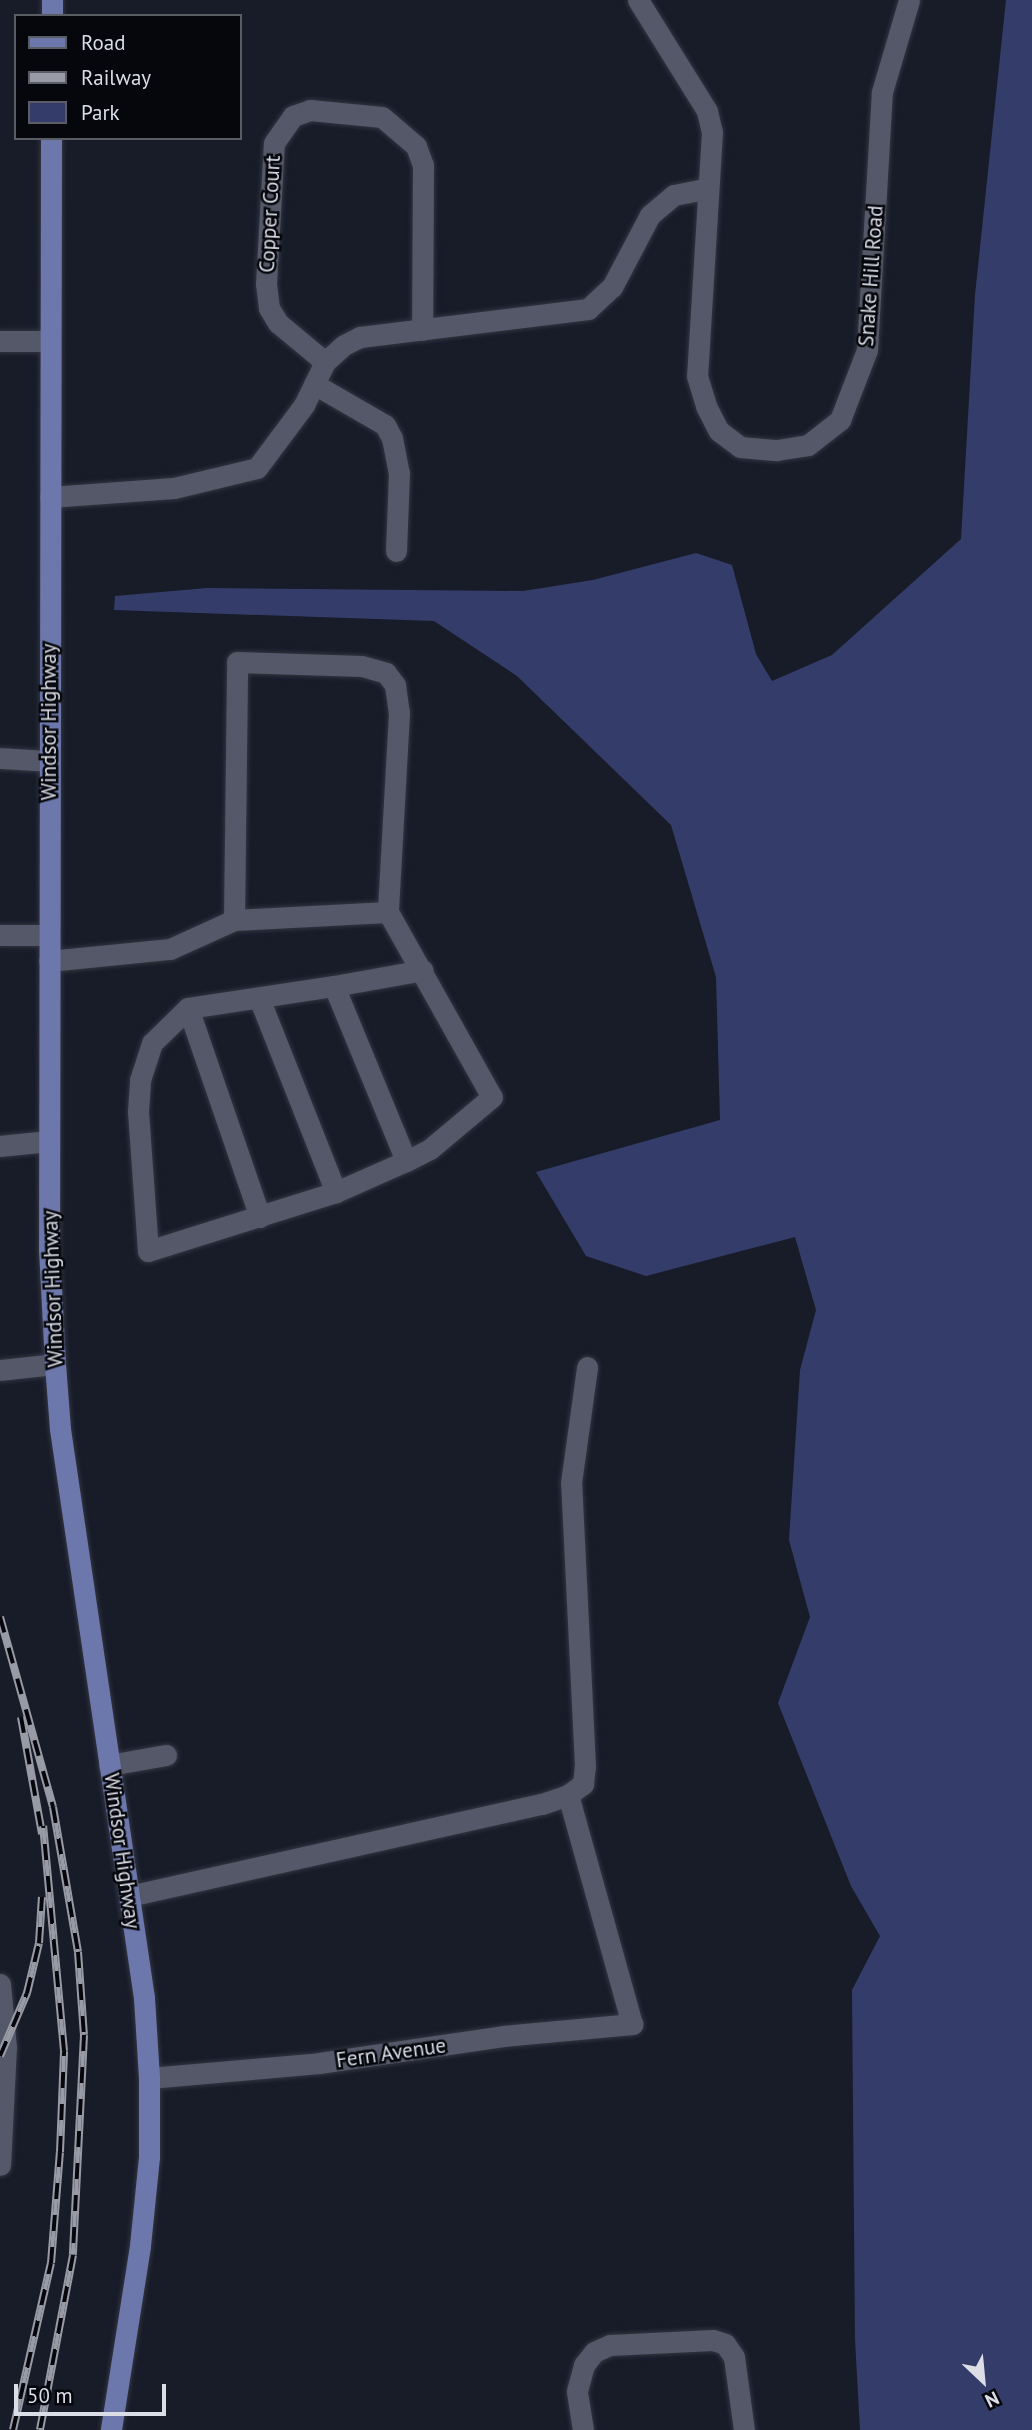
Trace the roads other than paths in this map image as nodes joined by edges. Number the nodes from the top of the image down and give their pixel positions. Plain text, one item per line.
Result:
1 (638, 0) edge
2 (909, 0) edge
3 (51, 140) edge
4 (705, 189) junction
5 (422, 330) junction
6 (0, 341) edge
7 (50, 341) junction
8 (325, 362) junction
9 (314, 384) junction
10 (50, 497) junction
11 (396, 551) dead end
12 (0, 758) edge
13 (49, 761) junction
14 (388, 912) junction
15 (234, 920) junction
16 (0, 935) edge
17 (49, 935) junction
18 (49, 961) junction
19 (423, 970) junction
20 (334, 986) junction
21 (259, 998) junction
22 (188, 1008) junction
23 (50, 1141) junction
24 (0, 1146) edge
25 (406, 1161) junction
26 (336, 1192) junction
27 (260, 1216) junction
28 (55, 1364) junction
29 (587, 1367) dead end
30 (0, 1370) edge
31 (166, 1755) dead end
32 (109, 1765) junction
33 (568, 1795) junction
34 (129, 1896) junction
35 (0, 1984) edge
36 (149, 2078) junction
37 (0, 2165) edge
38 (111, 2430) edge
39 (583, 2430) edge
40 (744, 2430) edge

1 - 4 street, Snake Hill Road
2 - 4 street, Snake Hill Road
3 - 7 main road, Windsor Highway
4 - 5 street
5 - 8 street
5 - 8 street, Copper Court
6 - 7 street
7 - 10 main road, Windsor Highway
8 - 9 street
9 - 10 street
9 - 11 street
10 - 13 main road, Windsor Highway
12 - 13 street
13 - 17 main road, Windsor Highway
14 - 15 street
14 - 15 street
14 - 19 street
15 - 18 street
16 - 17 street
17 - 18 main road, Windsor Highway
18 - 23 main road, Windsor Highway
19 - 20 street
19 - 25 street
20 - 21 street
20 - 25 street
21 - 22 street
21 - 26 street
22 - 27 street
22 - 27 street
23 - 24 street
23 - 28 main road, Windsor Highway
25 - 26 street
26 - 27 street
28 - 30 street
28 - 32 main road, Windsor Highway
29 - 33 street
31 - 32 street
32 - 34 main road, Windsor Highway
33 - 34 street
33 - 36 street, Fern Avenue
34 - 36 main road, Windsor Highway
35 - 37 street
36 - 38 main road, Windsor Highway
39 - 40 street

